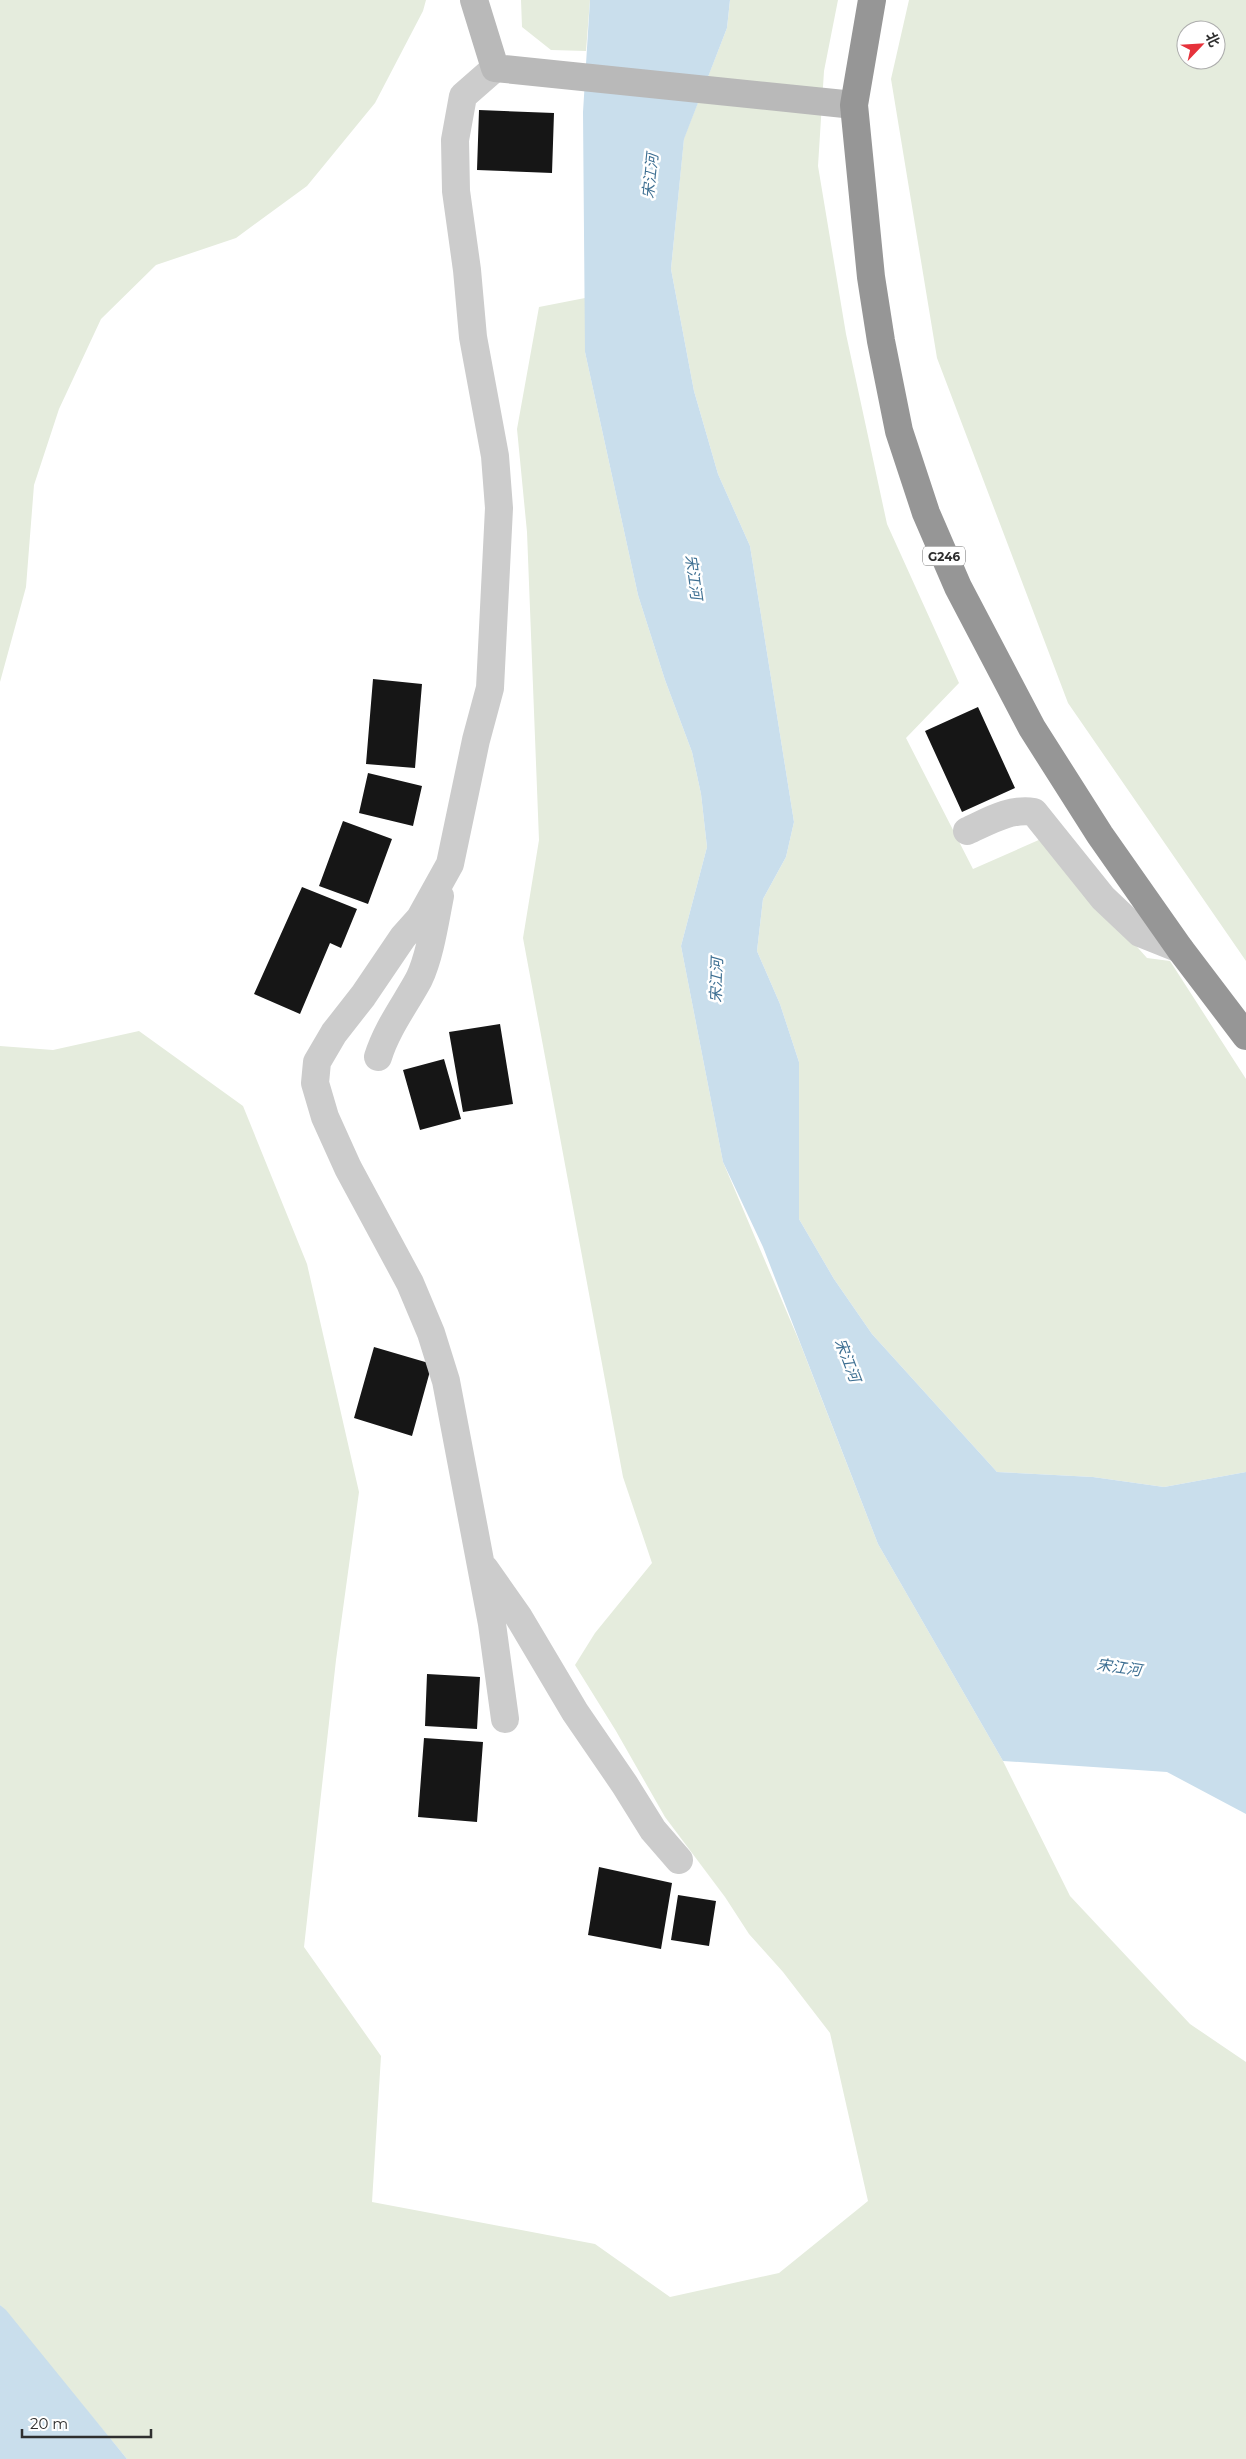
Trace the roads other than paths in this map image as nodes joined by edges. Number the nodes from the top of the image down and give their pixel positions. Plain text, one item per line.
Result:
1 (474, 0) edge
2 (872, 0) edge
3 (495, 68) junction
4 (854, 105) junction
5 (967, 831) dead end
6 (444, 875) junction
7 (1180, 949) junction
8 (1246, 1036) edge
9 (378, 1057) dead end
10 (479, 1559) junction
11 (505, 1719) dead end
12 (679, 1860) dead end

1 - 3 street
2 - 4 highway, G246
3 - 4 street
3 - 6 street
4 - 7 highway, G246
5 - 7 street
6 - 9 street
6 - 10 street
7 - 8 highway, G246
10 - 11 street
10 - 12 street

